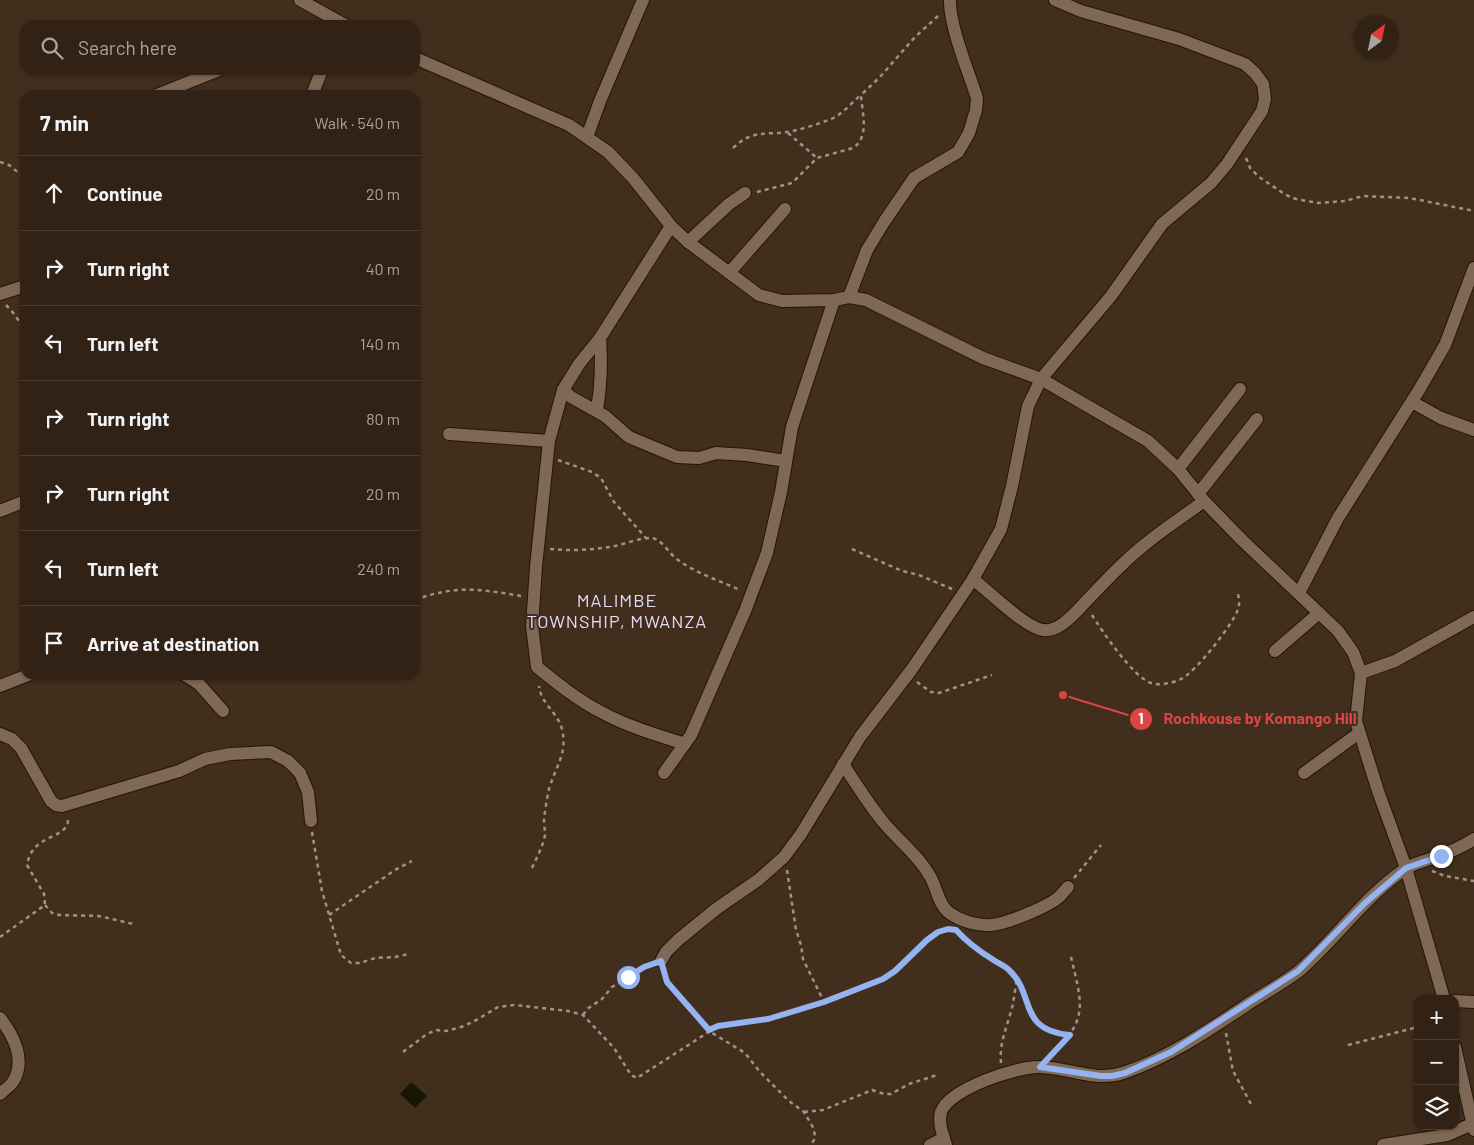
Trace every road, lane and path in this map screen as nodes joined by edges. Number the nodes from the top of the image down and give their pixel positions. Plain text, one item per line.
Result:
1 (300, 0) edge
2 (643, 0) edge
3 (950, 0) edge
4 (1055, 0) edge
5 (941, 12) dead end
6 (334, 20) edge
7 (420, 60) edge
8 (207, 75) edge
9 (320, 75) edge
10 (169, 90) edge
11 (314, 90) edge
12 (861, 95) junction
13 (788, 132) junction
14 (587, 137) junction
15 (1245, 137) junction
16 (733, 148) dead end
17 (817, 158) junction
18 (0, 162) edge
19 (20, 174) edge
20 (745, 193) joint
21 (785, 209) dead end
22 (1474, 211) edge
23 (671, 226) junction
24 (688, 242) junction
25 (1474, 268) edge
26 (729, 273) junction
27 (20, 288) edge
28 (0, 294) edge
29 (849, 297) junction
30 (0, 299) edge
31 (834, 300) junction
32 (20, 323) edge
33 (600, 338) junction
34 (1041, 379) junction
35 (1240, 389) dead end
36 (563, 390) junction
37 (1412, 402) junction
38 (597, 410) junction
39 (1257, 419) dead end
40 (1474, 430) edge
41 (449, 434) dead end
42 (549, 441) junction
43 (547, 457) junction
44 (786, 461) junction
45 (1178, 469) junction
46 (1201, 497) junction
47 (20, 502) edge
48 (0, 511) edge
49 (646, 538) junction
50 (538, 548) junction
51 (852, 549) dead end
52 (974, 578) junction
53 (1299, 593) junction
54 (751, 594) junction
55 (963, 594) junction
56 (1238, 594) dead end
57 (420, 598) edge
58 (534, 598) junction
59 (1089, 598) junction
60 (1319, 613) junction
61 (1474, 617) edge
62 (1275, 651) dead end
63 (537, 667) junction
64 (1361, 673) junction
65 (908, 674) junction
66 (992, 675) dead end
67 (20, 678) edge
68 (193, 680) edge
69 (0, 686) edge
70 (223, 712) dead end
71 (1359, 733) junction
72 (0, 734) edge
73 (685, 744) junction
74 (843, 764) junction
75 (1304, 772) dead end
76 (664, 773) dead end
77 (62, 806) junction
78 (311, 821) joint
79 (1474, 838) edge
80 (1101, 846) dead end
81 (784, 857) junction
82 (412, 861) dead end
83 (1410, 866) junction
84 (532, 868) dead end
85 (1474, 881) edge
86 (1068, 887) joint
87 (45, 905) junction
88 (329, 914) junction
89 (975, 923) junction
90 (133, 924) dead end
91 (956, 930) junction
92 (0, 937) edge
93 (409, 954) dead end
94 (1071, 957) dead end
95 (661, 961) junction
96 (1017, 979) junction
97 (1443, 995) edge
98 (1459, 1001) edge
99 (824, 1002) junction
100 (1474, 1002) edge
101 (583, 1015) junction
102 (0, 1018) edge
103 (1224, 1019) junction
104 (1414, 1028) edge
105 (709, 1030) junction
106 (1070, 1035) junction
107 (1348, 1045) dead end
108 (402, 1052) dead end
109 (1459, 1065) edge
110 (1040, 1067) junction
111 (1002, 1074) junction
112 (937, 1075) dead end
113 (0, 1094) edge
114 (1251, 1104) dead end
115 (804, 1112) junction
116 (1473, 1127) edge
117 (945, 1142) edge
118 (812, 1145) edge
119 (930, 1145) edge
120 (1383, 1145) edge

1 - 6 street
2 - 14 street
3 - 29 street
4 - 15 street
5 - 12 path
7 - 14 street
8 - 10 street
9 - 11 street
12 - 13 path
12 - 17 path
13 - 16 path
13 - 17 path
14 - 23 street
15 - 22 path
15 - 34 street
17 - 20 path
18 - 19 path
20 - 24 street
21 - 26 street
23 - 24 street
23 - 33 street
24 - 26 street
25 - 37 street
26 - 31 street
27 - 28 street
29 - 31 street
29 - 34 street
30 - 32 path
31 - 44 street
33 - 36 street
33 - 38 street
34 - 45 street
34 - 52 street
35 - 45 street
36 - 38 street
36 - 42 street
37 - 40 street
37 - 53 street
38 - 44 street
39 - 46 street
41 - 42 street
42 - 43 street
43 - 49 path
43 - 50 street
44 - 54 street
45 - 46 street
46 - 53 street
46 - 59 street
47 - 48 street
49 - 50 path
49 - 54 path
50 - 58 street
51 - 55 path
52 - 55 street
52 - 59 street
53 - 60 street
54 - 73 street
55 - 65 street
56 - 59 path
57 - 58 path
58 - 63 street
60 - 62 street
60 - 64 street
61 - 64 street
63 - 73 street
63 - 84 path
64 - 71 street
65 - 66 path
65 - 74 street
67 - 69 street
68 - 70 street
71 - 75 street
71 - 83 street
72 - 77 street
73 - 76 street
74 - 81 street
74 - 89 street
77 - 78 street
77 - 87 path
78 - 88 path
79 - 83 street
80 - 86 path
81 - 95 street
81 - 99 path
82 - 88 path
83 - 85 path
83 - 97 street
83 - 103 street
86 - 89 street
87 - 90 path
87 - 92 path
88 - 93 path
89 - 91 path
91 - 96 path
91 - 99 path
94 - 106 path
95 - 101 path
95 - 105 path
96 - 106 path
96 - 111 path
98 - 100 street
99 - 105 path
101 - 105 path
101 - 108 path
102 - 113 street
103 - 110 street
103 - 114 path
104 - 107 path
105 - 115 path
106 - 110 path
109 - 116 street
110 - 111 street
111 - 117 street
112 - 115 path
115 - 118 path
116 - 120 street
117 - 119 street

